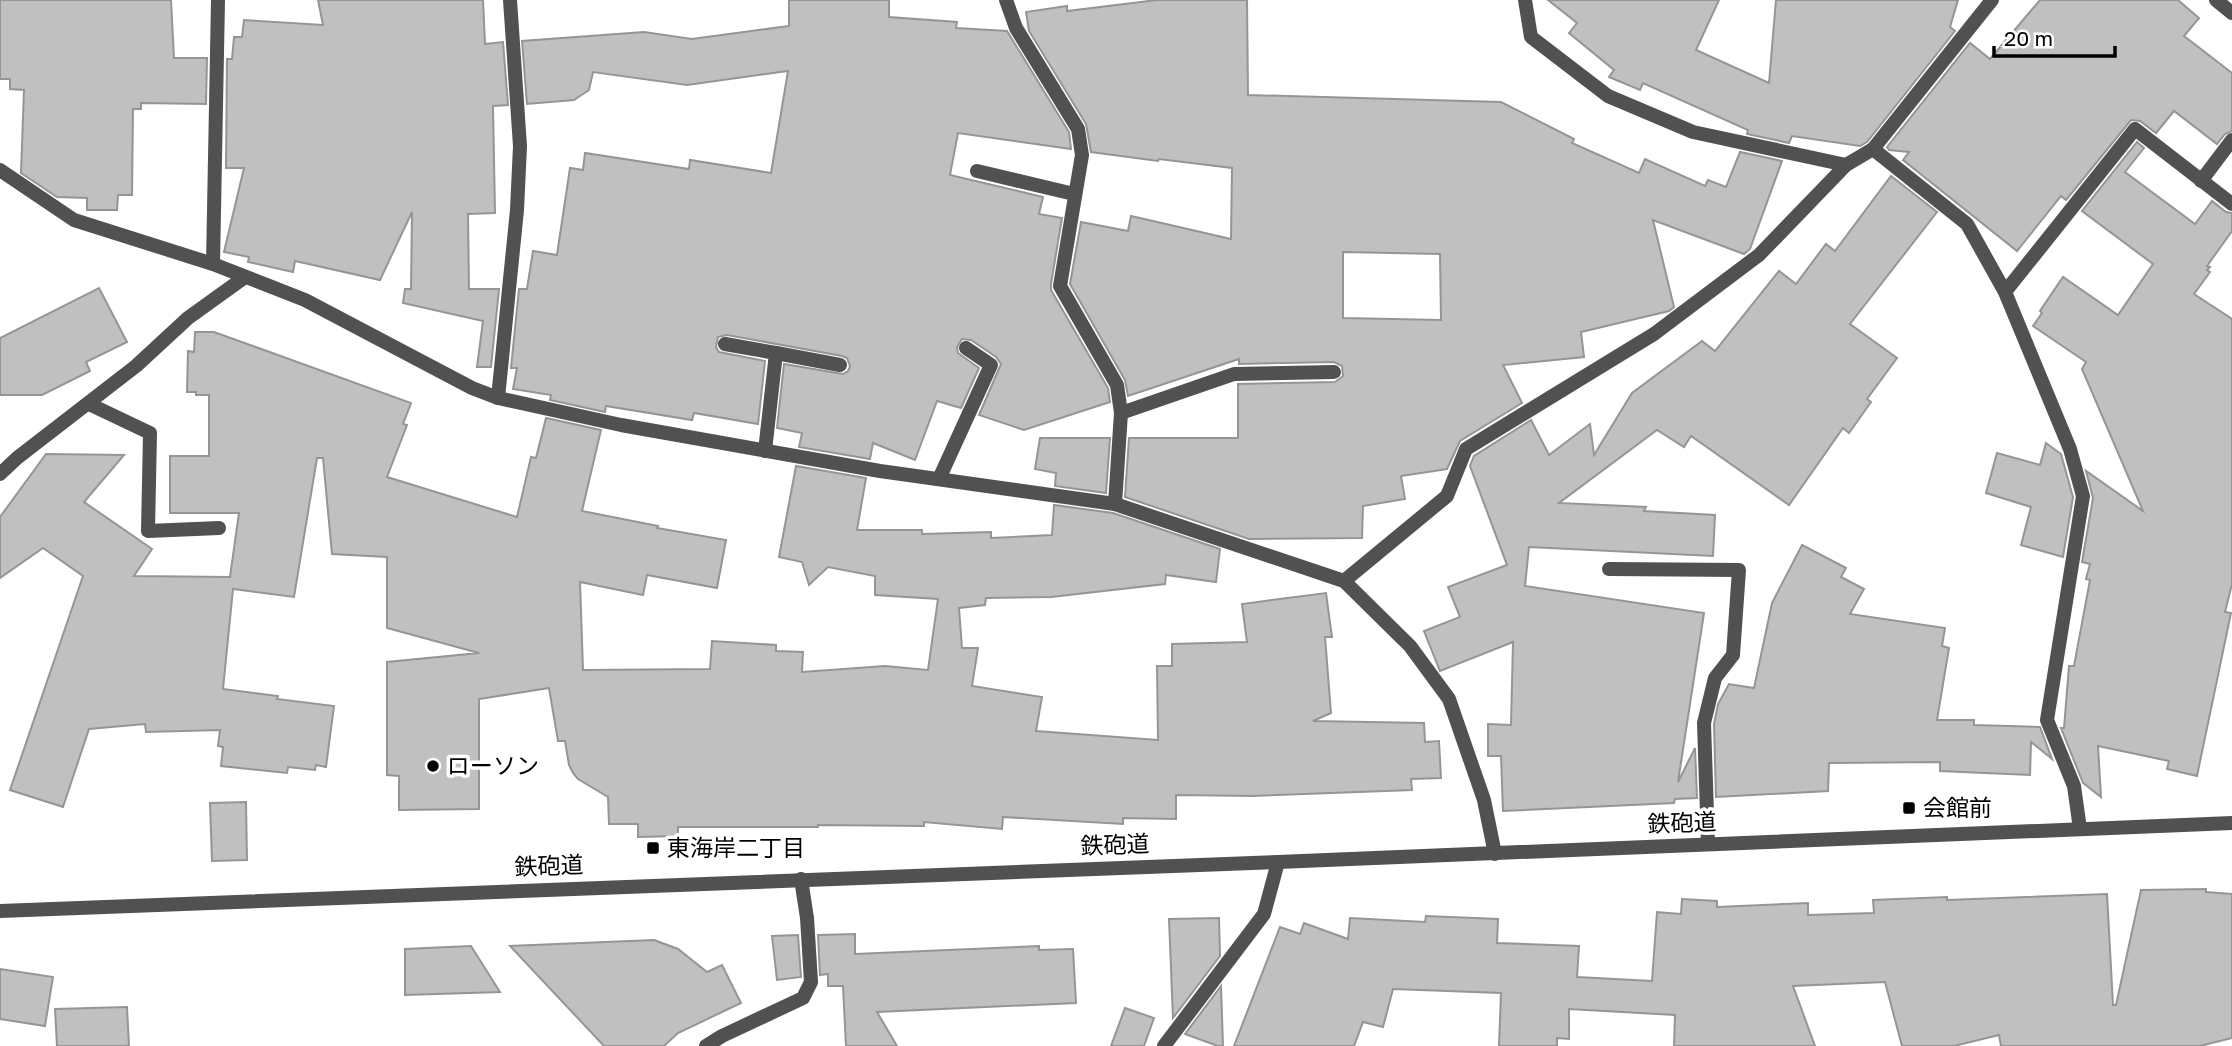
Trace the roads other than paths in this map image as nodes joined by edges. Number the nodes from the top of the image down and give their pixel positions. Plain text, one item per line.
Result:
1 (218, 0) edge
2 (510, 0) edge
3 (1006, 0) edge
4 (1525, 0) edge
5 (1992, 0) edge
6 (2216, 0) edge
7 (2232, 13) edge
8 (2232, 140) edge
9 (1873, 149) junction
10 (1846, 165) junction
11 (0, 170) edge
12 (977, 171) dead end
13 (2201, 181) junction
14 (1074, 194) junction
15 (2232, 204) edge
16 (213, 264) junction
17 (245, 277) junction
18 (2005, 292) junction
19 (725, 344) dead end
20 (966, 348) dead end
21 (776, 353) junction
22 (840, 365) dead end
23 (1334, 372) dead end
24 (498, 398) junction
25 (89, 404) junction
26 (1121, 413) junction
27 (765, 451) junction
28 (0, 474) edge
29 (939, 479) junction
30 (1115, 504) junction
31 (219, 528) dead end
32 (1609, 569) dead end
33 (1344, 581) junction
34 (2232, 823) edge
35 (2080, 829) junction
36 (1708, 844) junction
37 (1495, 854) junction
38 (1278, 862) junction
39 (801, 879) junction
40 (0, 911) edge
41 (706, 1046) edge
42 (1164, 1046) edge

1 - 16 street
2 - 24 street
3 - 14 street
4 - 10 street
5 - 9 street
6 - 7 street
8 - 13 street
9 - 10 street
9 - 18 street
10 - 33 street
11 - 16 street
12 - 14 street
13 - 15 street
13 - 18 street
14 - 26 street
16 - 17 street
17 - 24 street
17 - 25 street
18 - 35 street
19 - 21 street
20 - 29 street
21 - 22 street
21 - 27 street
23 - 26 street
24 - 27 street
25 - 28 street
25 - 31 street
26 - 30 street
27 - 29 street
29 - 30 street
30 - 33 street
32 - 36 street
33 - 37 street
34 - 35 street, 鉄砲道
35 - 36 street, 鉄砲道
36 - 37 street, 鉄砲道
37 - 38 street, 鉄砲道
38 - 39 street, 鉄砲道
38 - 42 street
39 - 40 street, 鉄砲道
39 - 41 street

